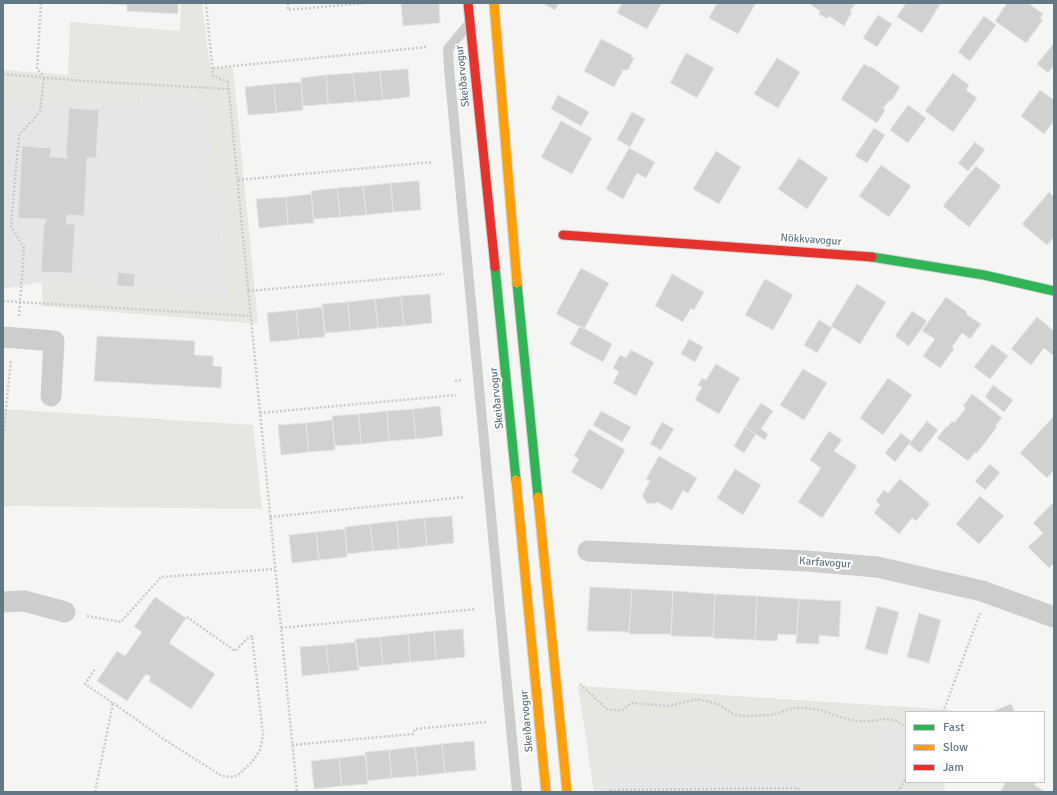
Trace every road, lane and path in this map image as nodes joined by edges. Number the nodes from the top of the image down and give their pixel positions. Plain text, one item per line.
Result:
1 (41, 3) edge
2 (206, 3) edge
3 (288, 3) edge
4 (365, 3) edge
5 (468, 3) edge
6 (494, 3) edge
7 (470, 22) junction
8 (427, 47) dead end
9 (212, 68) junction
10 (3, 74) edge
11 (44, 76) junction
12 (228, 89) junction
13 (434, 162) dead end
14 (238, 180) junction
15 (563, 235) dead end
16 (444, 274) dead end
17 (248, 291) junction
18 (1054, 291) edge
19 (3, 301) edge
20 (20, 302) junction
21 (251, 316) junction
22 (19, 317) dead end
23 (8, 338) edge
24 (456, 395) dead end
25 (50, 396) dead end
26 (260, 414) junction
27 (3, 439) edge
28 (465, 497) dead end
29 (270, 517) junction
30 (588, 551) dead end
31 (275, 569) junction
32 (982, 591) junction
33 (3, 602) edge
34 (476, 609) dead end
35 (65, 612) joint
36 (187, 617) dead end
37 (1054, 617) edge
38 (281, 628) junction
39 (95, 670) dead end
40 (577, 682) dead end
41 (113, 703) junction
42 (943, 711) edge
43 (487, 722) dead end
44 (905, 726) edge
45 (292, 745) junction
46 (905, 780) edge
47 (95, 792) edge
48 (297, 792) edge
49 (517, 792) edge
50 (546, 792) edge
51 (567, 792) edge
52 (608, 792) edge
53 (799, 792) edge
54 (898, 792) edge

1 - 11 path
2 - 9 path
3 - 4 path
5 - 7 street, Skeiðarvogur
6 - 51 street
7 - 49 lane
7 - 50 street, Skeiðarvogur
8 - 9 path
9 - 12 path
10 - 11 path
11 - 12 path
11 - 20 path
12 - 14 path
13 - 14 path
14 - 17 path
15 - 18 street, Nökkvavogur
16 - 17 path
17 - 21 path
19 - 20 path
20 - 21 path
20 - 22 path
21 - 26 path
23 - 25 street
23 - 27 path
24 - 26 path
26 - 29 path
28 - 29 path
29 - 31 path
30 - 32 street, Karfavogur
31 - 35 path
31 - 38 path
32 - 37 street, Karfavogur
32 - 42 path
33 - 35 street
34 - 38 path
36 - 41 path
38 - 45 path
39 - 41 path
40 - 44 path
41 - 47 path
43 - 45 path
45 - 48 path
46 - 54 path
52 - 53 path

